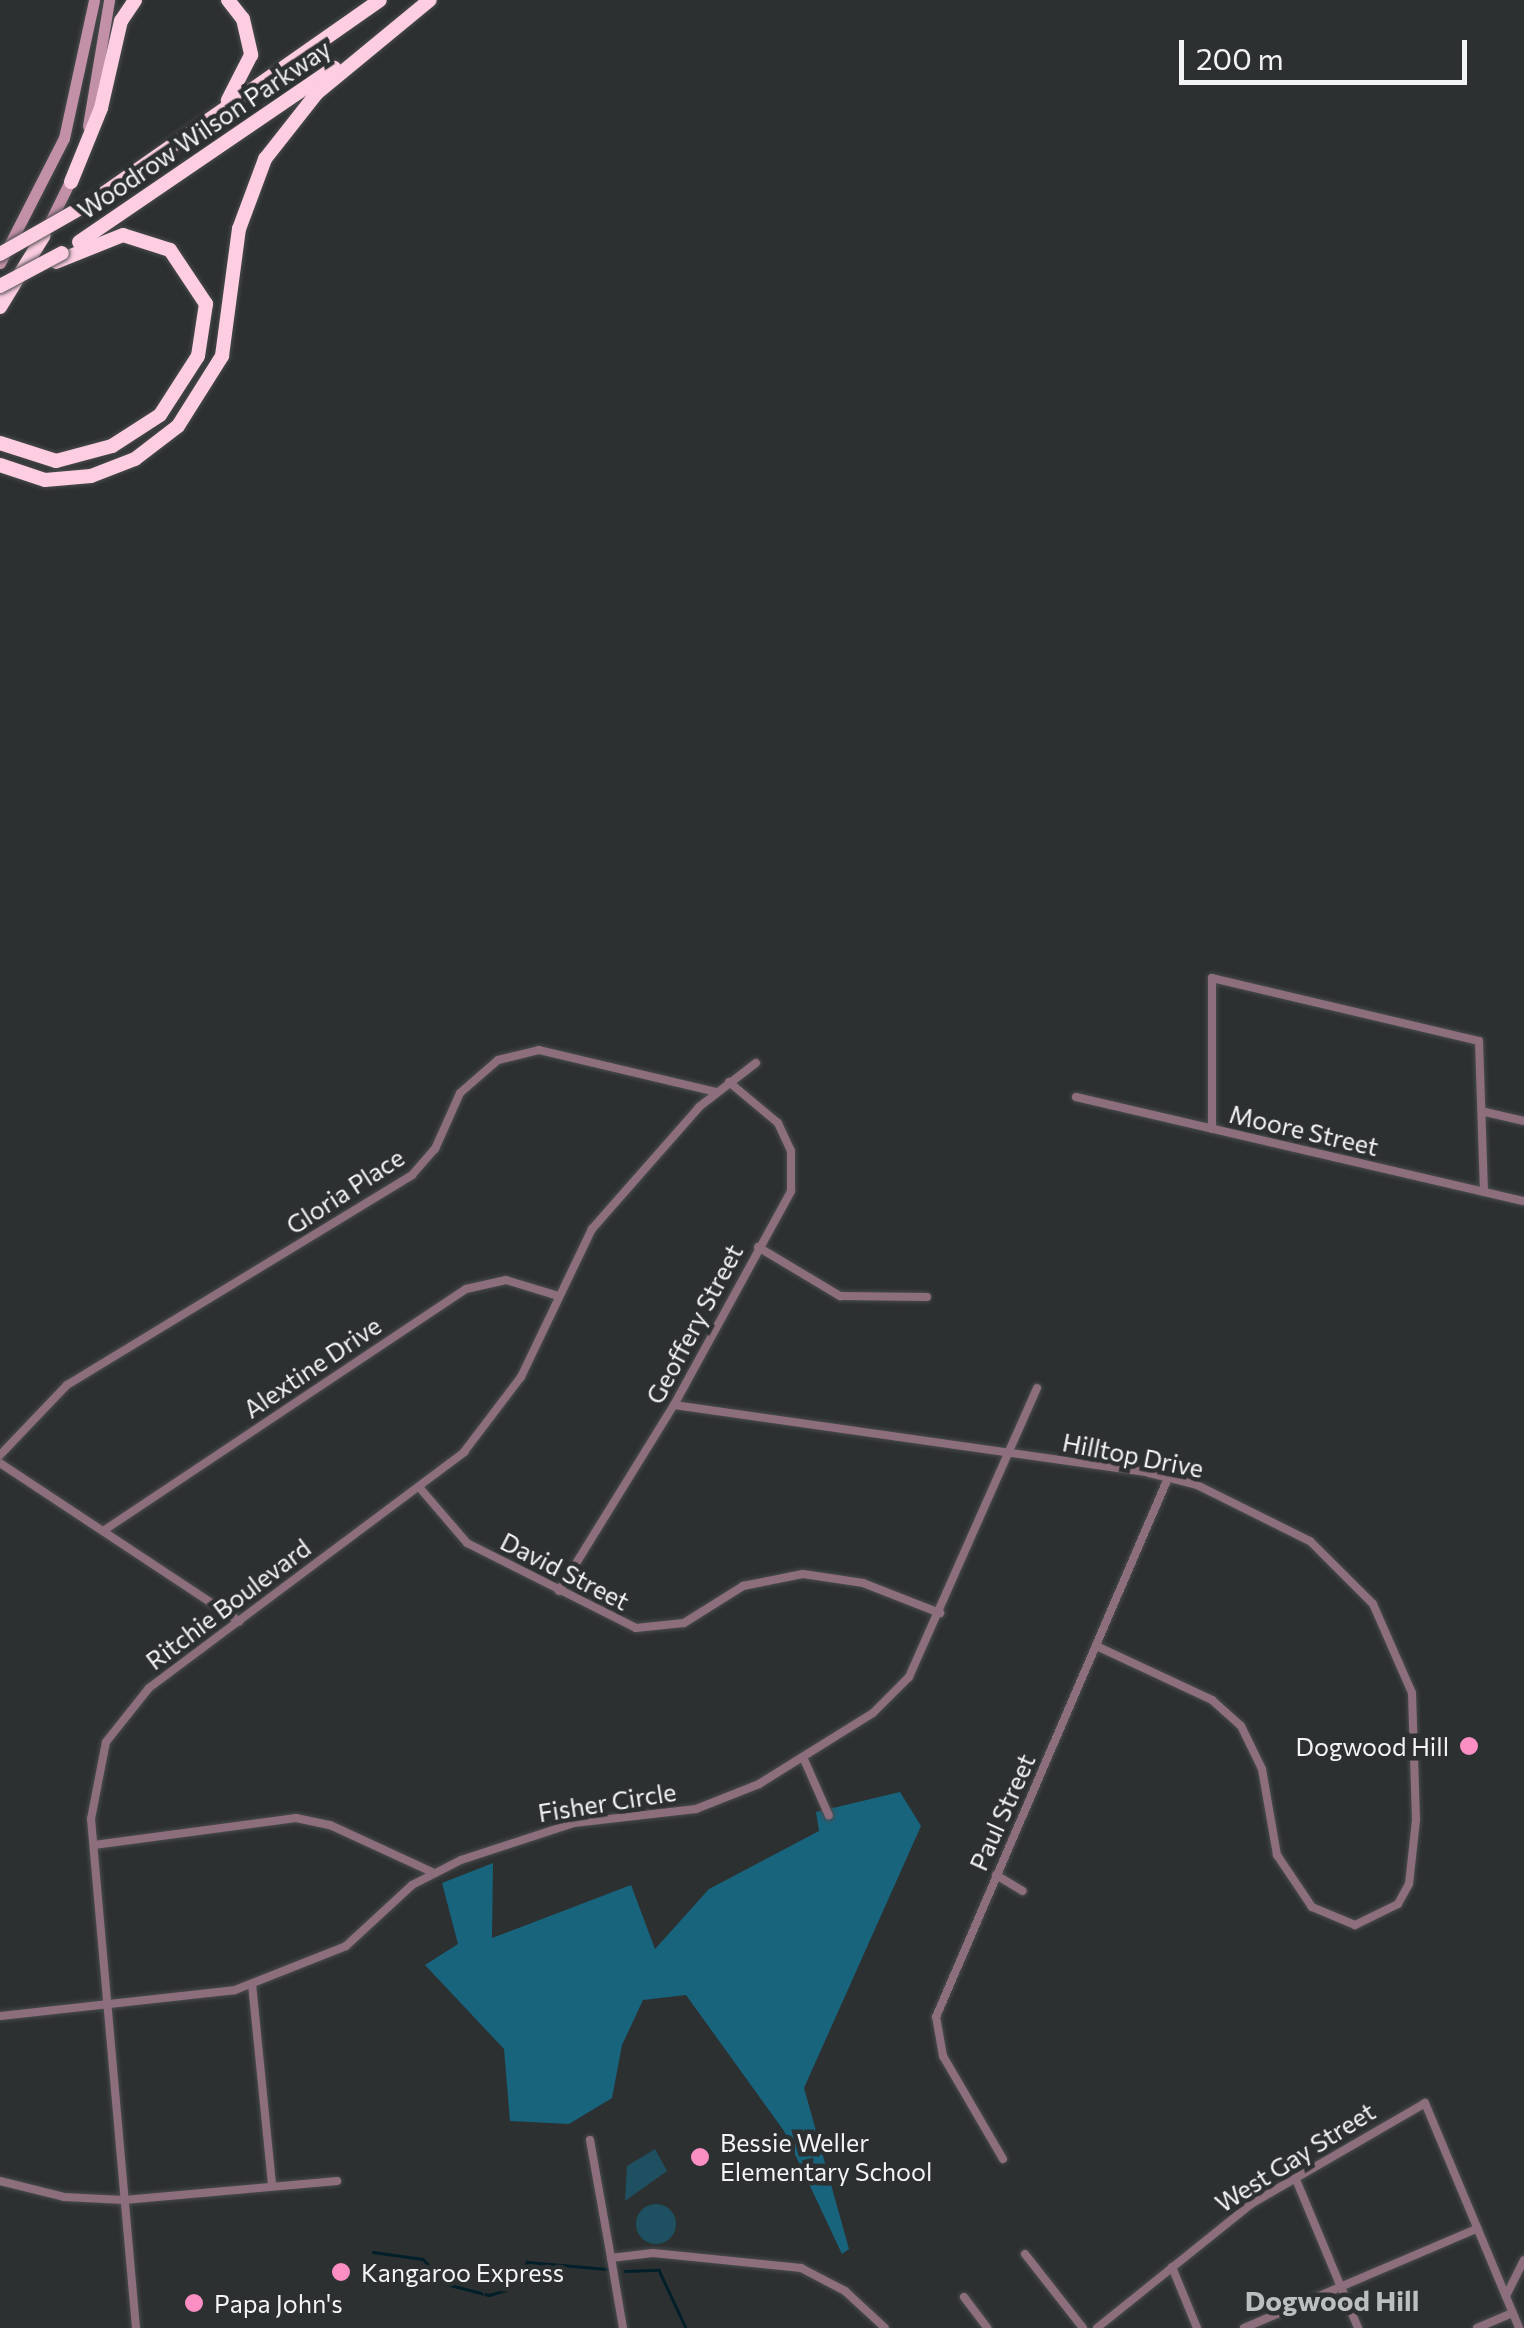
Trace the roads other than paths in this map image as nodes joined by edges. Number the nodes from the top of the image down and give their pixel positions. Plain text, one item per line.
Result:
1 (94, 0) edge
2 (109, 0) edge
3 (136, 0) edge
4 (228, 0) edge
5 (380, 0) edge
6 (429, 0) edge
7 (71, 182) junction
8 (113, 188) junction
9 (44, 235) junction
10 (0, 254) edge
11 (59, 258) junction
12 (0, 263) edge
13 (2, 289) edge
14 (0, 307) edge
15 (0, 433) edge
16 (0, 443) edge
17 (91, 452) junction
18 (0, 465) edge
19 (756, 1063) dead end
20 (729, 1082) junction
21 (716, 1092) junction
22 (1076, 1097) dead end
23 (1484, 1112) junction
24 (1524, 1121) edge
25 (1212, 1129) junction
26 (1484, 1192) junction
27 (1524, 1202) edge
28 (758, 1247) junction
29 (554, 1295) junction
30 (927, 1297) dead end
31 (1037, 1388) dead end
32 (674, 1405) junction
33 (1008, 1452) junction
34 (0, 1456) edge
35 (0, 1463) edge
36 (1168, 1478) junction
37 (420, 1487) junction
38 (103, 1531) junction
39 (560, 1592) junction
40 (940, 1613) junction
41 (239, 1620) junction
42 (1096, 1646) junction
43 (803, 1757) junction
44 (829, 1816) dead end
45 (94, 1845) junction
46 (432, 1872) junction
47 (996, 1875) junction
48 (1023, 1892) dead end
49 (252, 1984) junction
50 (0, 2003) edge
51 (108, 2006) junction
52 (0, 2016) edge
53 (590, 2140) dead end
54 (1003, 2158) dead end
55 (337, 2181) dead end
56 (0, 2182) edge
57 (1297, 2182) junction
58 (272, 2186) junction
59 (124, 2200) junction
60 (1478, 2228) junction
61 (1025, 2254) dead end
62 (611, 2258) junction
63 (1524, 2260) edge
64 (1172, 2267) junction
65 (1340, 2286) junction
66 (1506, 2296) junction
67 (964, 2297) dead end
68 (1513, 2313) junction
69 (136, 2328) edge
70 (623, 2328) edge
71 (885, 2328) edge
72 (987, 2328) edge
73 (1084, 2328) edge
74 (1098, 2328) edge
75 (1197, 2328) edge
76 (1244, 2328) edge
77 (1358, 2328) edge
78 (1477, 2328) edge
79 (1519, 2328) edge

1 - 12 main road
2 - 7 main road
3 - 7 highway
4 - 8 highway
5 - 8 highway, Woodrow Wilson Parkway
6 - 11 highway, Woodrow Wilson Parkway
6 - 18 highway
7 - 9 main road
8 - 10 highway, Woodrow Wilson Parkway, bridge
9 - 13 main road
9 - 14 highway
11 - 13 highway, bridge
11 - 17 highway
15 - 17 highway
16 - 17 highway
19 - 20 street, Ritchie Boulevard
20 - 21 street, Ritchie Boulevard
20 - 28 street, Geoffery Street
21 - 29 street, Ritchie Boulevard
21 - 34 street, Gloria Place
22 - 25 street, Moore Street
23 - 24 street
23 - 25 street
23 - 26 street
25 - 26 street, Moore Street
26 - 27 street, Moore Street
28 - 30 street
28 - 32 street, Geoffery Street
29 - 37 street, Ritchie Boulevard
29 - 38 street, Alextine Drive
31 - 33 street, Fisher Circle
32 - 33 street, Hilltop Drive
32 - 39 street, Geoffery Street
33 - 36 street, Hilltop Drive
33 - 40 street, Fisher Circle
35 - 38 street
36 - 42 street, Paul Street
36 - 42 street, Hilltop Drive
37 - 39 street, David Street
37 - 41 street, Ritchie Boulevard
38 - 41 street
39 - 40 street, David Street
40 - 43 street, Fisher Circle
41 - 45 street, Ritchie Boulevard
42 - 47 street, Paul Street
43 - 44 street
43 - 46 street, Fisher Circle
45 - 46 street
45 - 51 street, Ritchie Boulevard
46 - 49 street, Fisher Circle
47 - 48 street
47 - 54 street, Paul Street
49 - 51 street, Fisher Circle
49 - 58 street
50 - 52 street, Fisher Circle
51 - 52 street, Fisher Circle
51 - 59 street, Ritchie Boulevard
53 - 62 street
55 - 58 street
56 - 59 street
57 - 60 street, West Gay Street
57 - 64 street, West Gay Street
57 - 65 street
58 - 59 street
59 - 69 street, Ritchie Boulevard
60 - 65 street
60 - 66 street
61 - 73 street
62 - 70 street
62 - 71 street
63 - 66 street
64 - 74 street, West Gay Street
64 - 75 street
65 - 76 street
65 - 77 street
66 - 68 street
67 - 72 street
68 - 78 street
68 - 79 street

